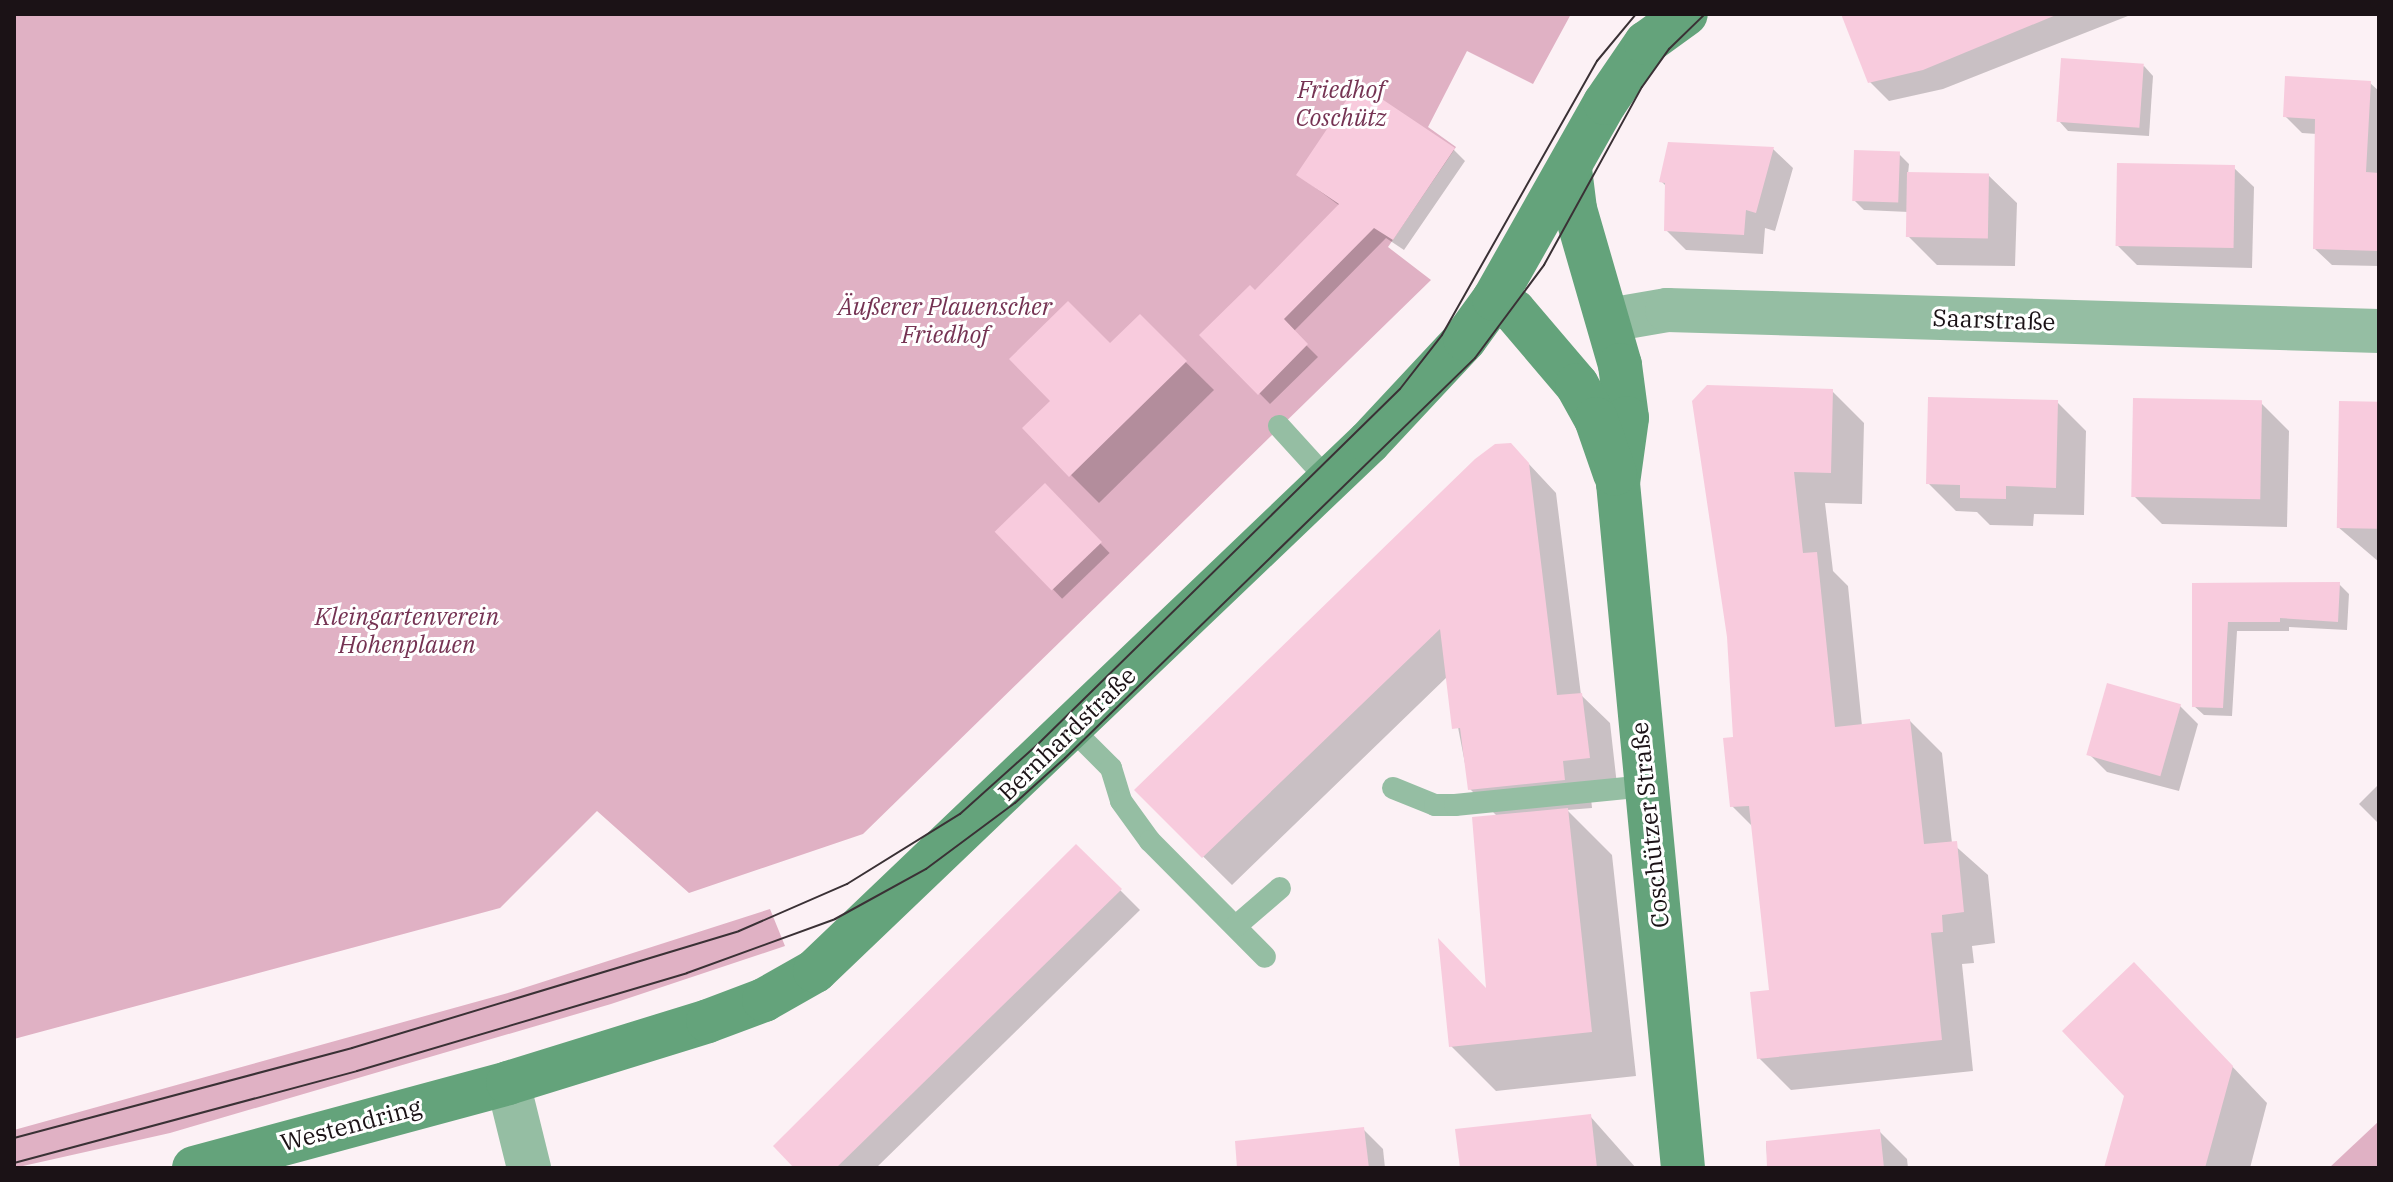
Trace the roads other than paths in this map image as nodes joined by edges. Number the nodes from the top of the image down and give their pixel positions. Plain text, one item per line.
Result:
1 (1686, 14) edge
2 (1570, 169) junction
3 (1494, 299) junction
4 (1609, 320) junction
5 (2379, 331) edge
6 (1279, 426) dead end
7 (1329, 481) junction
8 (1618, 483) junction
9 (1072, 729) junction
10 (1646, 786) junction
11 (1393, 788) dead end
12 (1280, 888) dead end
13 (1236, 926) junction
14 (1265, 957) dead end
15 (508, 1083) junction
16 (194, 1168) edge
17 (529, 1168) edge
18 (1683, 1168) edge

1 - 2 street, Bernhardstraße
2 - 3 street, Bernhardstraße
2 - 4 street, Coschützer Straße
3 - 7 street, Bernhardstraße
3 - 8 street, Coschützer Straße
4 - 5 street, Saarstraße
4 - 8 street, Coschützer Straße
6 - 7 lane
7 - 9 street, Bernhardstraße
8 - 10 street, Coschützer Straße
9 - 13 lane
9 - 15 street, Bernhardstraße
10 - 11 lane
10 - 18 street, Coschützer Straße
12 - 13 lane
13 - 14 lane
15 - 16 street, Westendring
15 - 17 street

